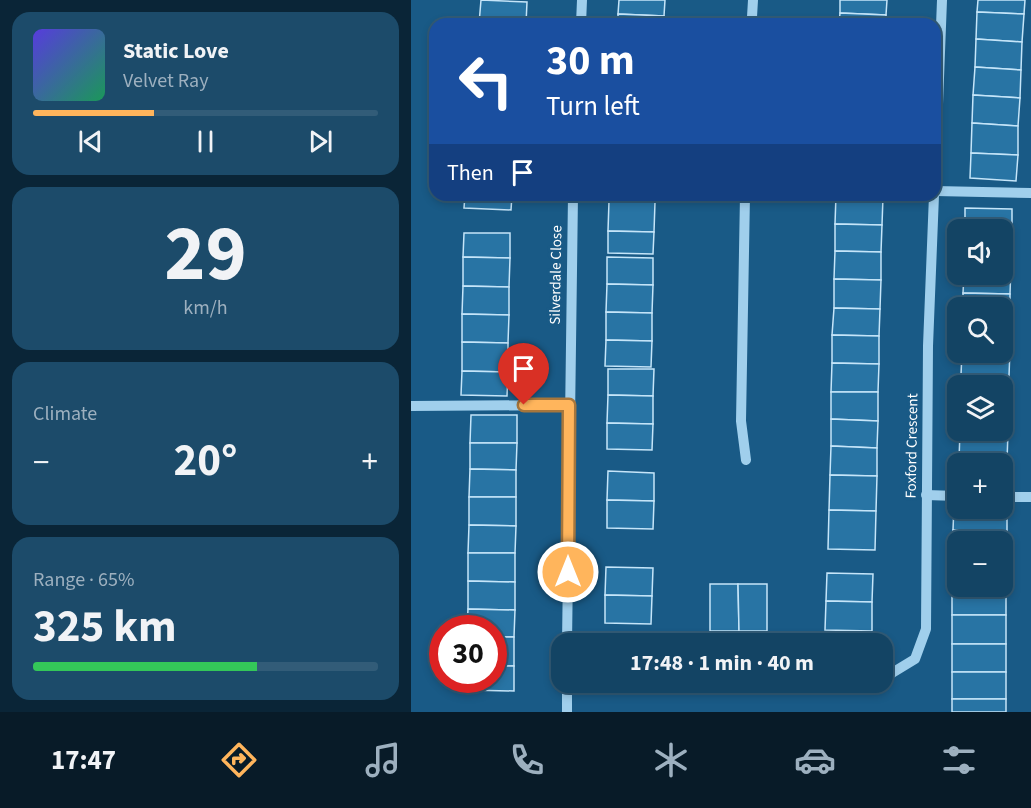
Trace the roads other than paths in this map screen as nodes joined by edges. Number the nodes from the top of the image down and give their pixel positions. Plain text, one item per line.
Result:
1 (582, 0) edge
2 (753, 0) edge
3 (942, 0) edge
4 (752, 17) dead end
5 (581, 18) edge
6 (941, 26) edge
7 (941, 193) edge
8 (1031, 193) edge
9 (573, 201) edge
10 (745, 201) edge
11 (934, 201) edge
12 (569, 405) junction
13 (411, 406) edge
14 (746, 460) dead end
15 (926, 495) junction
16 (947, 496) edge
17 (1013, 496) edge
18 (1031, 497) edge
19 (567, 633) edge
20 (893, 672) edge
21 (567, 693) edge
22 (567, 712) edge

1 - 5 street
2 - 4 street
3 - 6 street
7 - 8 street
9 - 12 street, Silverdale Close
10 - 14 street
11 - 15 street, Foxford Crescent
12 - 13 street
12 - 19 street, Silverdale Close
15 - 16 street
15 - 20 street, Foxford Crescent
17 - 18 street
21 - 22 street

